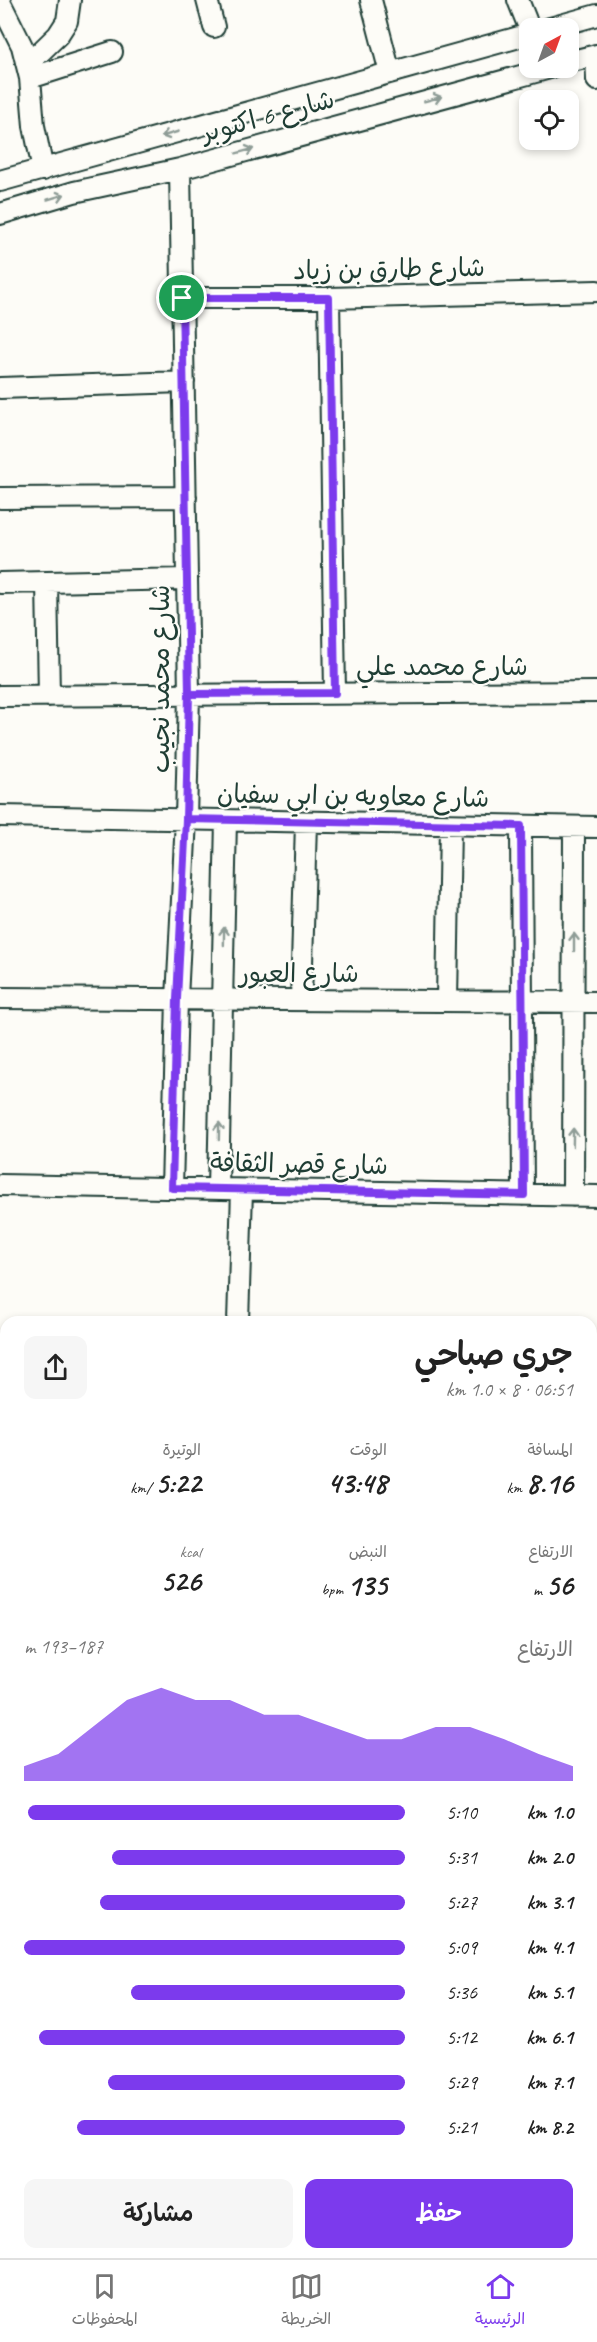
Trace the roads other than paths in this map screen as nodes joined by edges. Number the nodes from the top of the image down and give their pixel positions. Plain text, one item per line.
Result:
1 (70, 0) edge
2 (207, 0) edge
3 (371, 0) edge
4 (518, 0) edge
5 (0, 2) edge
6 (593, 11) edge
7 (525, 18) edge
8 (575, 18) edge
9 (214, 27) dead end
10 (519, 35) edge
11 (112, 52) dead end
12 (597, 55) edge
13 (579, 59) edge
14 (29, 72) junction
15 (390, 73) junction
16 (519, 76) edge
17 (597, 80) edge
18 (180, 169) junction
19 (43, 170) junction
20 (0, 181) edge
21 (0, 214) edge
22 (597, 291) edge
23 (182, 298) junction
24 (329, 298) junction
25 (184, 381) junction
26 (0, 388) edge
27 (186, 497) junction
28 (0, 498) edge
29 (187, 579) junction
30 (47, 582) junction
31 (0, 583) edge
32 (597, 692) edge
33 (335, 693) junction
34 (189, 694) junction
35 (0, 696) edge
36 (49, 696) junction
37 (0, 816) edge
38 (186, 819) junction
39 (226, 820) junction
40 (306, 822) junction
41 (450, 825) junction
42 (521, 826) junction
43 (574, 827) junction
44 (597, 827) edge
45 (0, 998) edge
46 (177, 999) junction
47 (222, 1000) junction
48 (301, 1000) junction
49 (447, 1001) junction
50 (522, 1002) junction
51 (574, 1002) junction
52 (597, 1002) edge
53 (0, 1185) edge
54 (172, 1188) junction
55 (218, 1189) junction
56 (242, 1190) junction
57 (524, 1195) junction
58 (573, 1196) junction
59 (597, 1196) edge
60 (238, 1316) edge

1 - 14 street
2 - 9 street
3 - 15 street
4 - 7 street
5 - 14 street
6 - 8 street
10 - 15 street, شارع 6 اكتوبر
11 - 14 street
12 - 13 street
12 - 17 street
14 - 19 street
15 -> 19 street, شارع 6 اكتوبر
18 -> 16 street, شارع 6 اكتوبر
21 -> 18 street, شارع 6 اكتوبر
18 - 23 street, شارع محمد نجيب
19 - 20 street, شارع 6 اكتوبر
22 - 24 street, شارع طارق بن زياد
23 - 24 street, شارع طارق بن زياد
23 - 25 street, شارع محمد نجيب
24 - 33 street
25 - 26 street
25 - 27 street, شارع محمد نجيب
27 - 28 street
27 - 29 street, شارع محمد نجيب
29 - 30 street
29 - 34 street, شارع محمد نجيب
30 - 31 street
30 - 36 street
32 - 33 street, شارع محمد علي
33 - 34 street, شارع محمد علي
34 - 36 street, شارع محمد علي
34 - 38 street, شارع محمد نجيب
35 - 36 street, شارع محمد علي
37 - 38 street, شارع معاويه بن ابي سفيان
38 - 39 street, شارع معاويه بن ابي سفيان
38 - 46 street, شارع محمد نجيب
39 - 40 street, شارع معاويه بن ابي سفيان
47 -> 39 street
40 - 41 street, شارع معاويه بن ابي سفيان
40 - 48 street
41 - 42 street, شارع معاويه بن ابي سفيان
41 - 49 street
42 - 43 street, شارع معاويه بن ابي سفيان
42 - 50 street
43 - 44 street, شارع معاويه بن ابي سفيان
51 -> 43 street
45 - 46 street, شارع العبور
46 - 47 street, شارع العبور
46 - 54 street, شارع محمد نجيب
47 - 48 street, شارع العبور
55 -> 47 street
48 - 49 street, شارع العبور
49 - 50 street, شارع العبور
50 - 51 street, شارع العبور
50 - 57 street
51 - 52 street, شارع العبور
58 -> 51 street
53 - 54 street, شارع قصر الثقافة
54 - 55 street, شارع قصر الثقافة
55 - 56 street, شارع قصر الثقافة
56 - 57 street, شارع قصر الثقافة
56 - 60 street
57 - 58 street, شارع قصر الثقافة
58 - 59 street, شارع قصر الثقافة

